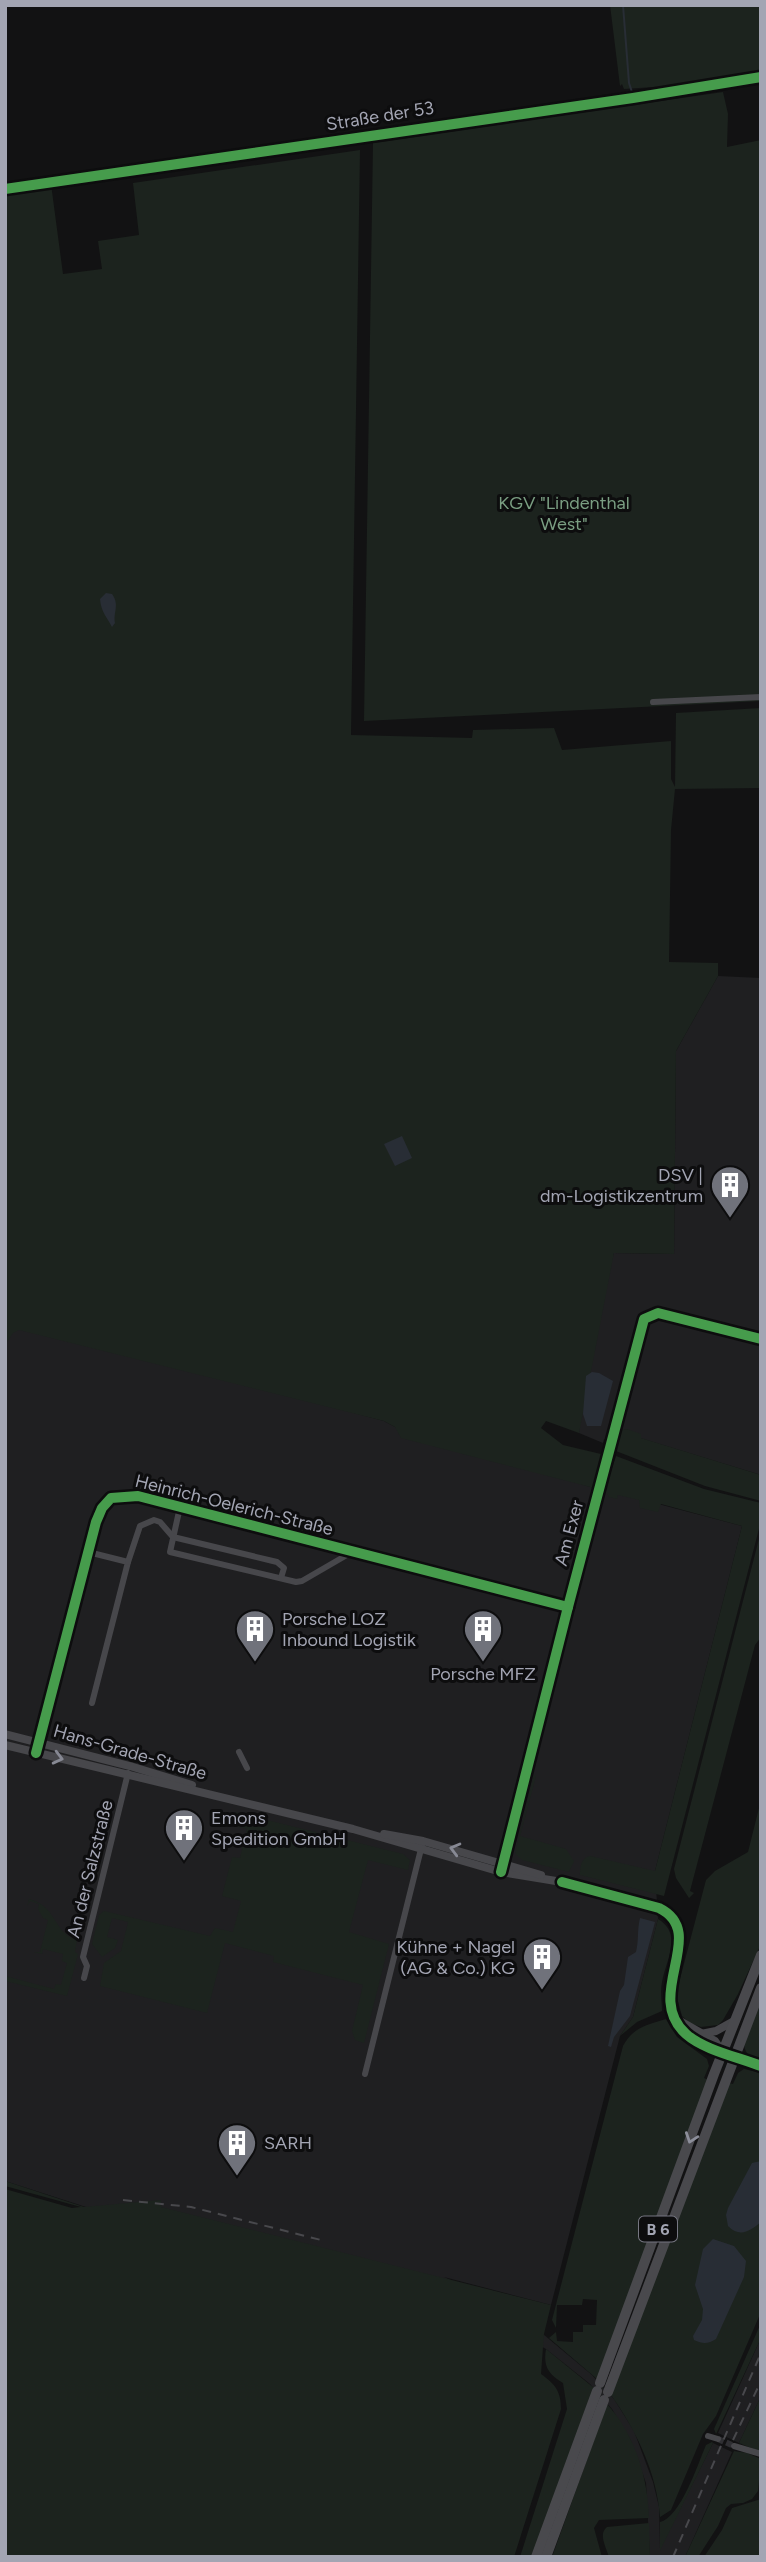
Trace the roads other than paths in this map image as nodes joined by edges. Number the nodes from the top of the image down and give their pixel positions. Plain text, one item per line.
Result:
1 (761, 77) edge
2 (5, 189) edge
3 (761, 697) edge
4 (653, 702) dead end
5 (761, 1339) edge
6 (180, 1507) junction
7 (173, 1537) junction
8 (88, 1552) junction
9 (352, 1552) junction
10 (128, 1562) junction
11 (281, 1578) junction
12 (568, 1607) junction
13 (92, 1703) dead end
14 (5, 1734) edge
15 (38, 1743) junction
16 (5, 1745) edge
17 (239, 1752) dead end
18 (36, 1753) junction
19 (130, 1766) junction
20 (247, 1768) dead end
21 (127, 1776) junction
22 (245, 1801) junction
23 (353, 1829) junction
24 (423, 1841) junction
25 (421, 1850) junction
26 (503, 1863) junction
27 (501, 1872) junction
28 (562, 1882) junction
29 (761, 1955) edge
30 (84, 1978) dead end
31 (761, 1988) edge
32 (673, 2014) junction
33 (734, 2021) junction
34 (701, 2034) junction
35 (722, 2051) junction
36 (734, 2056) junction
37 (761, 2066) edge
38 (365, 2074) dead end
39 (602, 2392) junction
40 (708, 2436) dead end
41 (719, 2439) tunnel mouth
42 (734, 2446) tunnel mouth
43 (761, 2454) edge
44 (536, 2557) edge
45 (546, 2557) edge

1 - 2 street, Straße der 53
3 - 4 street
5 - 12 street, Am Exer
6 - 7 street
6 - 8 street, Heinrich-Oelerich-Straße
6 - 9 street, Heinrich-Oelerich-Straße
7 - 10 street
7 - 11 street
7 - 11 street
8 - 10 street
8 - 15 street, Heinrich-Oelerich-Straße
9 - 11 street
9 - 12 street, Heinrich-Oelerich-Straße
10 - 13 street
12 - 26 street, Am Exer
14 - 15 street, Hans-Grade-Straße
15 - 18 street, Heinrich-Oelerich-Straße
15 - 19 street, Hans-Grade-Straße
16 - 18 street, Hans-Grade-Straße
17 - 20 street
18 -> 21 street, Hans-Grade-Straße
19 - 21 street, An der Salzstraße
19 - 22 street, Hans-Grade-Straße
21 - 22 street, Hans-Grade-Straße
21 - 30 street, An der Salzstraße
22 - 23 street, Hans-Grade-Straße
23 - 24 street, Hans-Grade-Straße
23 - 25 street, Hans-Grade-Straße
24 - 25 street
26 -> 24 street, Hans-Grade-Straße
25 - 27 street, Hans-Grade-Straße
25 - 38 street
26 - 27 street, Am Exer
26 - 28 street, Hans-Grade-Straße
27 - 28 street, Hans-Grade-Straße
28 - 32 street, Hans-Grade-Straße
29 - 33 main road, B 6
31 - 36 main road, B 6
32 - 34 street
32 - 35 street
33 - 34 street
33 - 35 main road, B 6
34 - 35 street
35 - 36 street
35 -> 39 main road, B 6
36 - 37 street
36 - 39 main road, B 6
39 - 44 main road, B 6
39 - 45 main road, B 6
40 - 41 street
42 - 43 street

